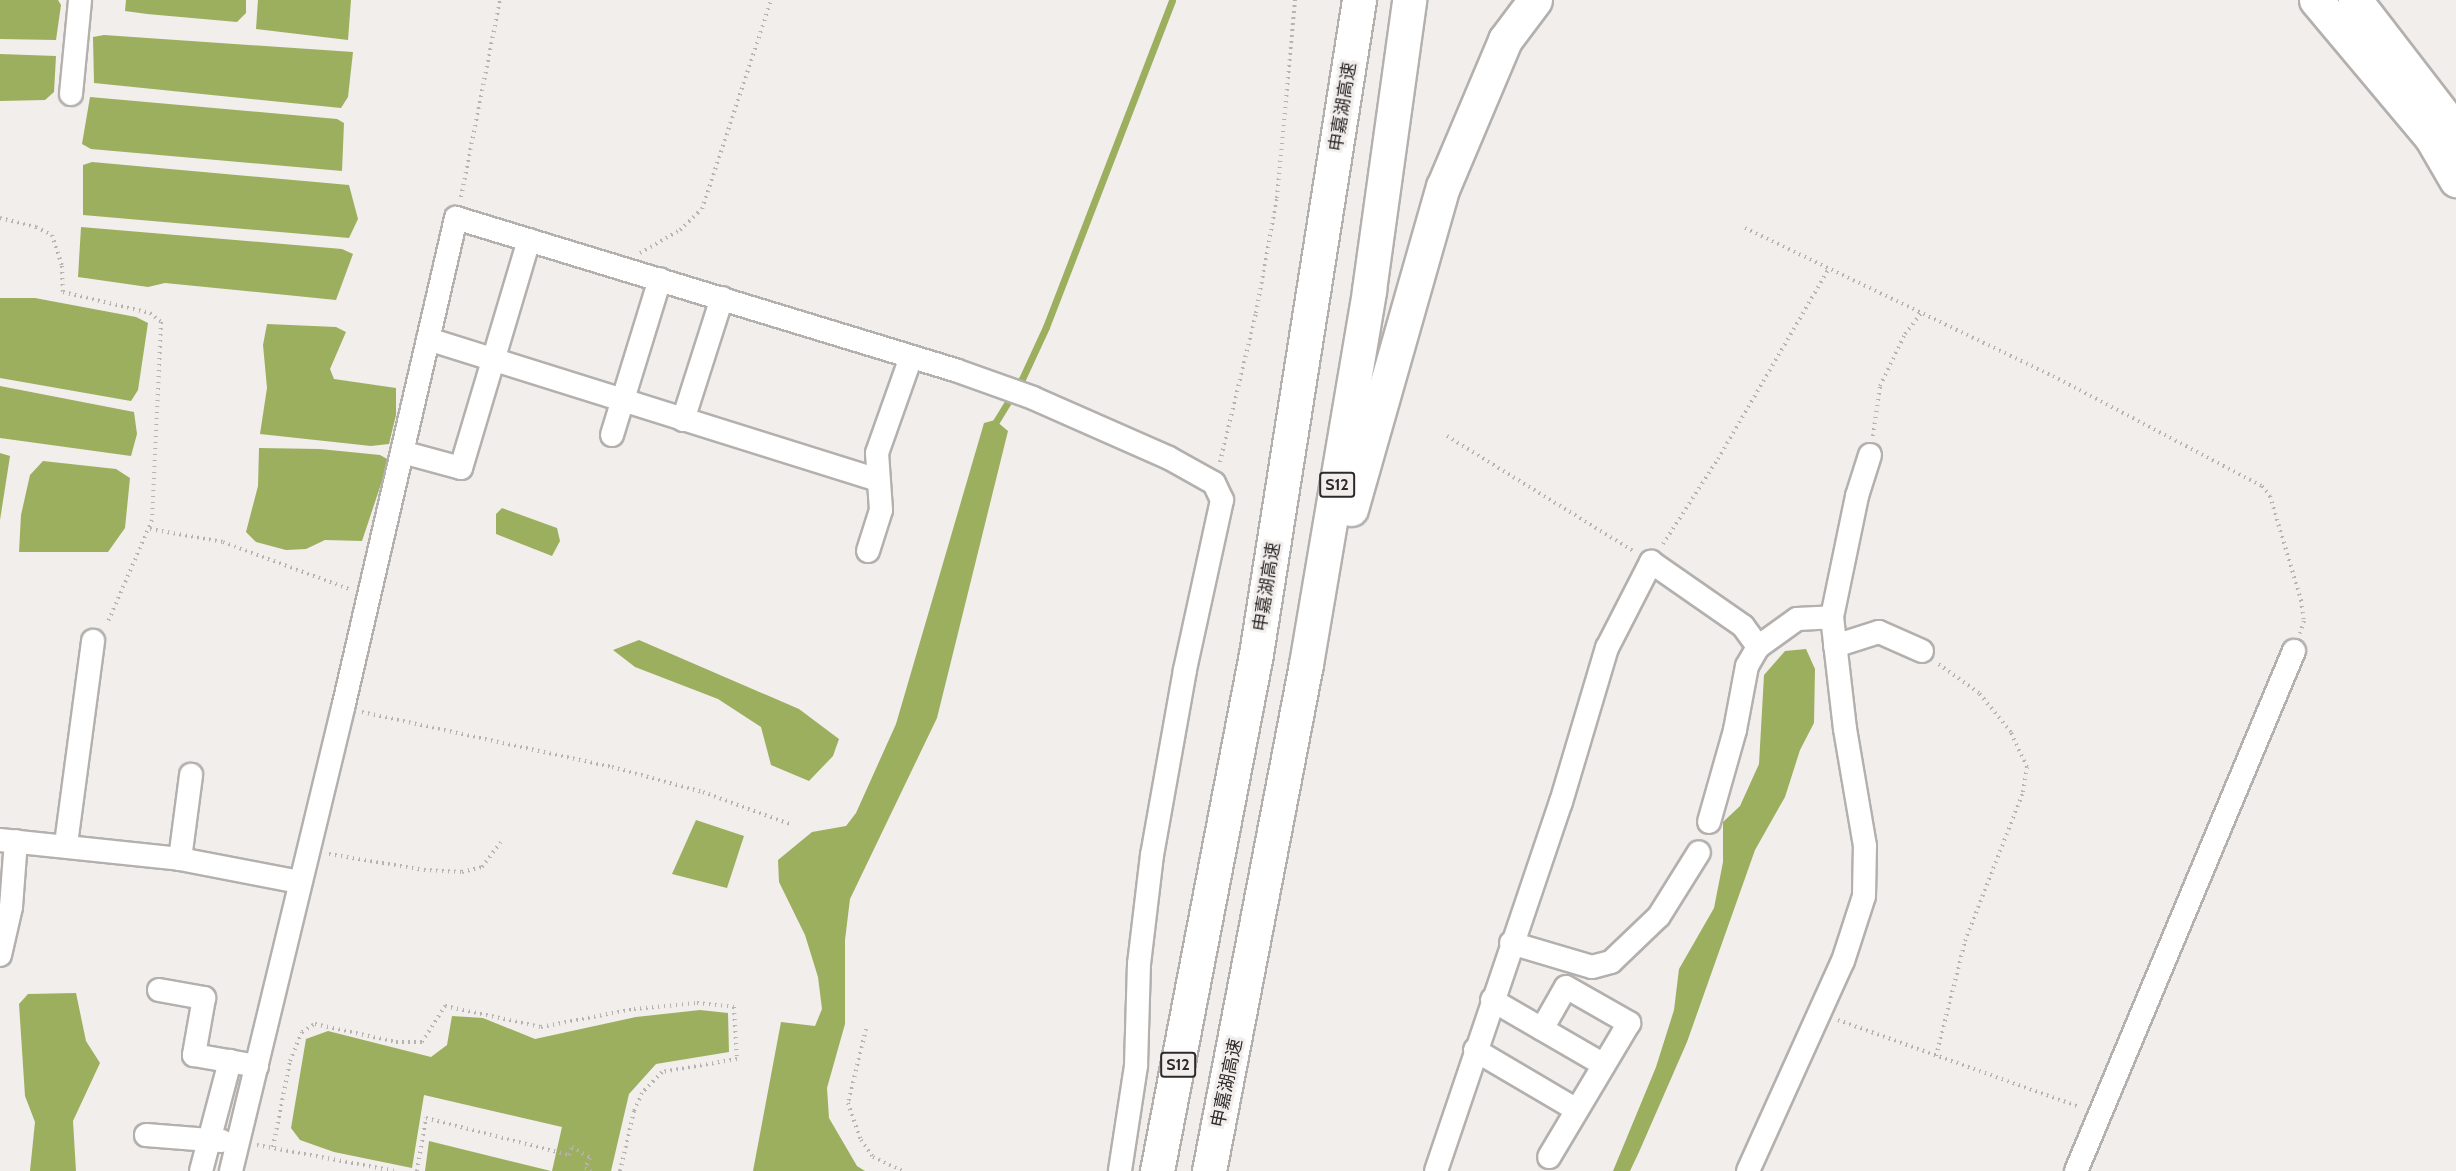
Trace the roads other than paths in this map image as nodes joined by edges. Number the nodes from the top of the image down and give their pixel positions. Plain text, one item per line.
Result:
1 (80, 0) edge
2 (1354, 0) edge
3 (1359, 0) edge
4 (1409, 0) edge
5 (1535, 0) edge
6 (2316, 0) edge
7 (2355, 0) edge
8 (1350, 68) junction
9 (71, 94) dead end
10 (2456, 131) edge
11 (2456, 180) edge
12 (530, 240) junction
13 (660, 279) junction
14 (722, 298) junction
15 (428, 339) junction
16 (911, 357) junction
17 (493, 360) junction
18 (623, 401) junction
19 (683, 420) junction
20 (612, 435) dead end
21 (402, 452) junction
22 (1870, 455) road end
23 (876, 479) junction
24 (868, 550) dead end
25 (1832, 617) junction
26 (93, 641) road end
27 (1835, 646) junction
28 (1758, 647) junction
29 (1922, 651) road end
30 (2294, 651) road end
31 (1306, 664) junction
32 (191, 775) dead end
33 (1709, 822) dead end
34 (8, 840) edge
35 (66, 844) junction
36 (1699, 852) dead end
37 (180, 859) junction
38 (299, 882) junction
39 (1511, 943) junction
40 (0, 955) edge
41 (159, 990) dead end
42 (1492, 1000) junction
43 (1542, 1029) junction
44 (1475, 1050) junction
45 (230, 1061) junction
46 (1604, 1065) junction
47 (257, 1066) junction
48 (1577, 1110) junction
49 (146, 1135) dead end
50 (209, 1140) junction
51 (239, 1142) junction
52 (1549, 1157) dead end
53 (201, 1171) edge
54 (231, 1171) edge
55 (1120, 1171) edge
56 (1157, 1171) edge
57 (1209, 1171) edge
58 (1436, 1171) edge
59 (1748, 1171) edge
60 (2076, 1171) edge

1 - 9 street
2 - 8 highway
3 - 8 highway, 申嘉湖高速 / S12
4 - 31 highway, 申嘉湖高速 / S12
5 - 31 highway
6 - 11 highway
7 - 10 highway
8 - 56 highway, 申嘉湖高速 / S12
12 - 13 street
12 - 15 street
12 - 17 street
13 - 14 street
13 - 18 street
14 - 16 street
14 - 19 street
15 - 17 street
15 - 21 street
16 - 23 street
16 - 55 street
17 - 18 street
17 - 21 street
18 - 19 street
18 - 20 street
19 - 23 street
21 - 38 street
22 - 25 street
23 - 24 street
25 - 27 street
25 - 28 street
26 - 35 street
27 - 29 street
27 - 59 street
28 - 33 street
28 - 39 street
30 - 60 street
31 - 57 highway, 申嘉湖高速 / S12
32 - 37 street
34 - 35 street
34 - 40 street
35 - 37 street
36 - 39 street
37 - 38 street
38 - 47 street
39 - 42 street
41 - 45 street
42 - 43 street
42 - 44 street
43 - 46 street
43 - 46 street
44 - 48 street
44 - 58 street
45 - 47 street
45 - 50 street
46 - 48 street
47 - 51 street
48 - 52 street
49 - 50 street
50 - 51 street
50 - 53 street
51 - 54 street

